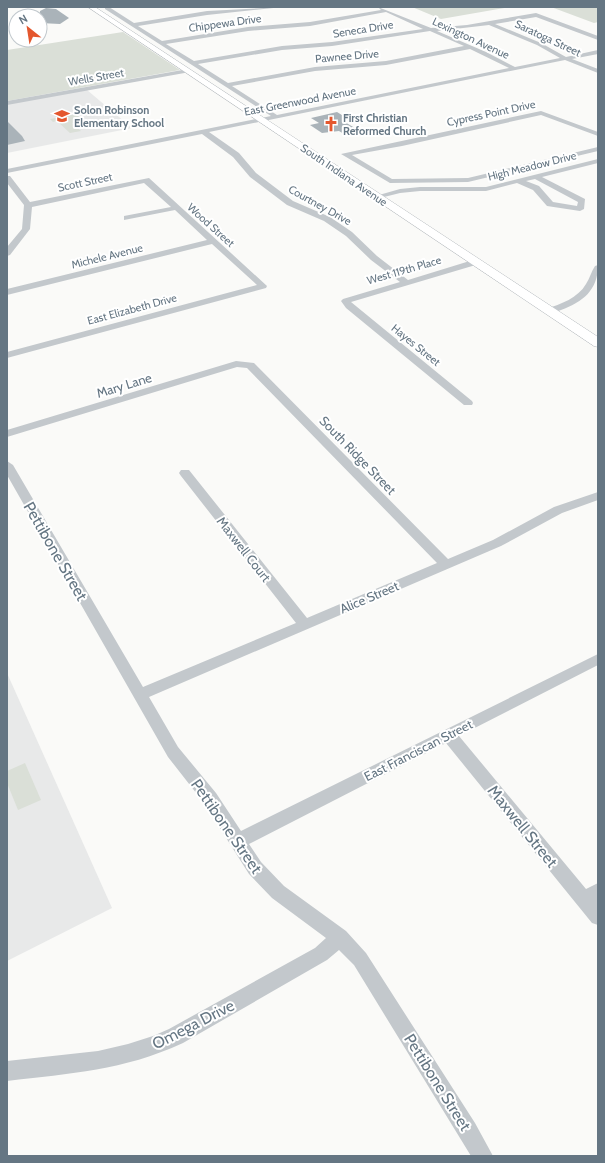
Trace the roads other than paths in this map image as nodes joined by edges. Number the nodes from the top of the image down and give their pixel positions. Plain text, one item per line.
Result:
1 (116, 7) edge
2 (280, 7) edge
3 (376, 7) edge
4 (108, 8) junction
5 (93, 9) edge
6 (386, 11) junction
7 (489, 23) junction
8 (133, 25) junction
9 (430, 30) junction
10 (598, 38) edge
11 (161, 43) junction
12 (470, 47) junction
13 (172, 50) junction
14 (160, 52) junction
15 (598, 52) edge
16 (564, 58) junction
17 (193, 63) junction
18 (513, 68) junction
19 (188, 71) junction
20 (598, 71) edge
21 (226, 85) junction
22 (7, 103) edge
23 (275, 116) junction
24 (260, 119) junction
25 (204, 132) junction
26 (598, 134) edge
27 (598, 149) edge
28 (598, 161) edge
29 (534, 165) junction
30 (7, 171) edge
31 (548, 173) junction
32 (537, 177) junction
33 (7, 178) edge
34 (146, 180) joint
35 (518, 181) junction
36 (376, 197) junction
37 (28, 205) junction
38 (175, 208) junction
39 (127, 218) dead end
40 (213, 241) junction
41 (7, 252) edge
42 (476, 262) junction
43 (598, 268) edge
44 (406, 282) junction
45 (263, 286) joint
46 (7, 292) edge
47 (349, 306) joint
48 (550, 311) junction
49 (598, 344) edge
50 (7, 355) edge
51 (250, 365) joint
52 (468, 403) dead end
53 (7, 434) edge
54 (7, 466) edge
55 (185, 473) dead end
56 (598, 496) edge
57 (446, 566) junction
58 (304, 624) junction
59 (598, 659) edge
60 (139, 695) junction
61 (449, 734) junction
62 (238, 840) junction
63 (598, 891) edge
64 (584, 900) junction
65 (598, 917) edge
66 (340, 937) junction
67 (7, 1071) edge
68 (482, 1156) edge

1 - 4 street
2 - 8 street
3 - 6 street, Lexington Avenue
4 - 5 street
4 - 8 street
5 - 14 main road, South Indiana Avenue
6 - 9 street, Lexington Avenue
6 - 11 street, Chippewa Drive
7 - 9 street, Seneca Drive
7 - 10 street, Seneca Drive
7 - 16 street, Saratoga Street
8 - 11 street
9 - 12 street, Lexington Avenue
9 - 17 street, Seneca Drive
11 - 13 street
12 - 18 street, Lexington Avenue
12 - 21 street, Pawnee Drive
13 - 14 street
13 - 17 street
14 - 19 main road, South Indiana Avenue
15 - 16 street, East Greenwood Avenue
16 - 18 street, East Greenwood Avenue
16 - 20 street, Saratoga Street
17 - 21 street
18 - 23 street, East Greenwood Avenue
19 - 22 street, Wells Street
19 - 24 main road, South Indiana Avenue
21 - 23 street
23 - 24 street, East Greenwood Avenue
24 - 25 street, East Greenwood Avenue
24 - 36 main road, South Indiana Avenue
25 - 30 street, East Greenwood Avenue
25 - 44 street, Courtney Drive
26 - 29 street, Cypress Point Drive
27 - 29 street, Cypress Point Drive
28 - 31 street, High Meadow Drive
29 - 31 street
31 - 32 street, High Meadow Drive
32 - 35 street, High Meadow Drive
32 - 35 street
33 - 37 street
34 - 37 street, Scott Street
34 - 38 street, Wood Street
35 - 36 street, High Meadow Drive
36 - 42 main road, South Indiana Avenue
37 - 41 street
38 - 39 street
38 - 40 street, Wood Street
40 - 45 street, Wood Street
40 - 46 street, Michele Avenue
42 - 44 street, West 119th Place
42 - 48 main road, South Indiana Avenue
43 - 48 street
44 - 47 street, West 119th Place
45 - 50 street, East Elizabeth Drive
47 - 52 street, Hayes Street
48 - 49 main road, South Indiana Avenue
51 - 53 street, Mary Lane
51 - 57 street, South Ridge Street
54 - 60 street, Pettibone Street
55 - 58 street, Maxwell Court
56 - 57 street, Alice Street
57 - 58 street, Alice Street
58 - 60 street, Alice Street
59 - 61 street, East Franciscan Street
60 - 62 street, Pettibone Street
61 - 62 street, East Franciscan Street
61 - 64 street, Maxwell Street
62 - 66 street, Pettibone Street
63 - 64 street
64 - 65 street, Maxwell Street
66 - 67 street, Omega Drive
66 - 68 street, Pettibone Street

